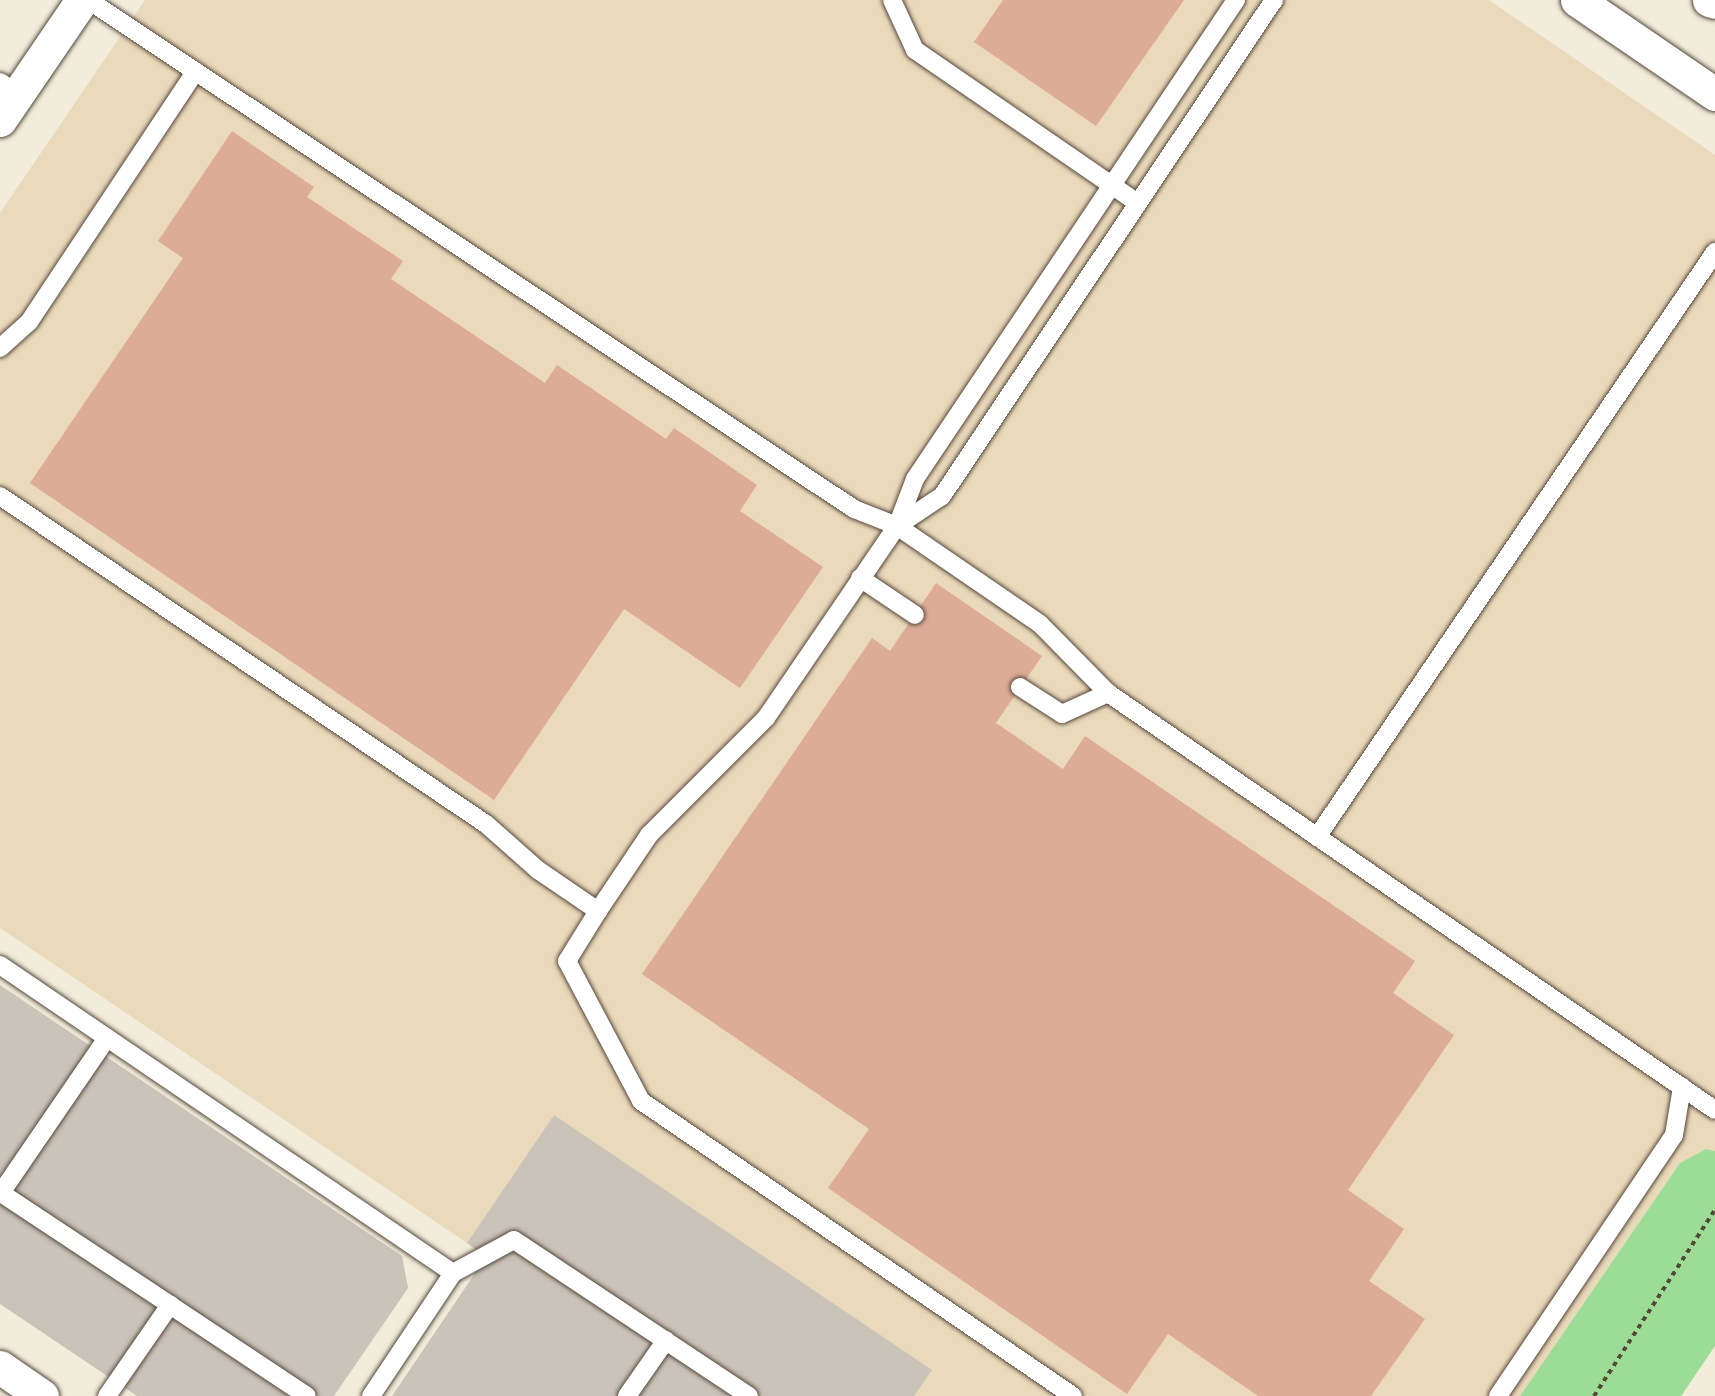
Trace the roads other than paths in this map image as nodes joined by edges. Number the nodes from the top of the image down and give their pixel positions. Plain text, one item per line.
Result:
1 (82, 0) edge
2 (88, 0) edge
3 (892, 0) edge
4 (1236, 0) edge
5 (1274, 0) edge
6 (1577, 0) edge
7 (1709, 0) edge
8 (1715, 2) edge
9 (196, 71) junction
10 (1715, 94) edge
11 (6, 98) edge
12 (1111, 185) junction
13 (1138, 203) junction
14 (1715, 252) edge
15 (0, 348) edge
16 (0, 496) edge
17 (897, 526) junction
18 (860, 578) junction
19 (915, 615) dead end
20 (1020, 687) dead end
21 (1108, 693) junction
22 (1317, 837) junction
23 (598, 911) junction
24 (0, 965) edge
25 (107, 1038) junction
26 (1682, 1088) junction
27 (1715, 1110) edge
28 (453, 1273) junction
29 (170, 1305) junction
30 (666, 1340) junction
31 (0, 1368) edge
32 (42, 1396) edge
33 (107, 1396) edge
34 (307, 1396) edge
35 (371, 1396) edge
36 (627, 1396) edge
37 (748, 1396) edge
38 (1073, 1396) edge
39 (1498, 1396) edge

1 - 11 main road
2 - 9 lane
3 - 12 lane
4 - 12 lane
5 - 13 lane
6 - 10 main road
7 - 8 main road
9 - 15 lane
9 - 17 lane
12 - 13 lane
12 - 17 lane
13 - 17 lane
14 - 22 lane
16 - 23 lane
17 - 18 lane
17 - 21 lane
18 - 19 lane
18 - 23 lane
20 - 21 lane
21 - 22 lane
22 - 26 lane
23 - 38 lane
24 - 25 lane
25 - 28 lane
25 - 29 lane
26 - 27 lane
26 - 39 lane
28 - 30 lane
28 - 35 lane
29 - 33 lane
29 - 34 lane
30 - 36 lane
30 - 37 lane
31 - 32 main road

